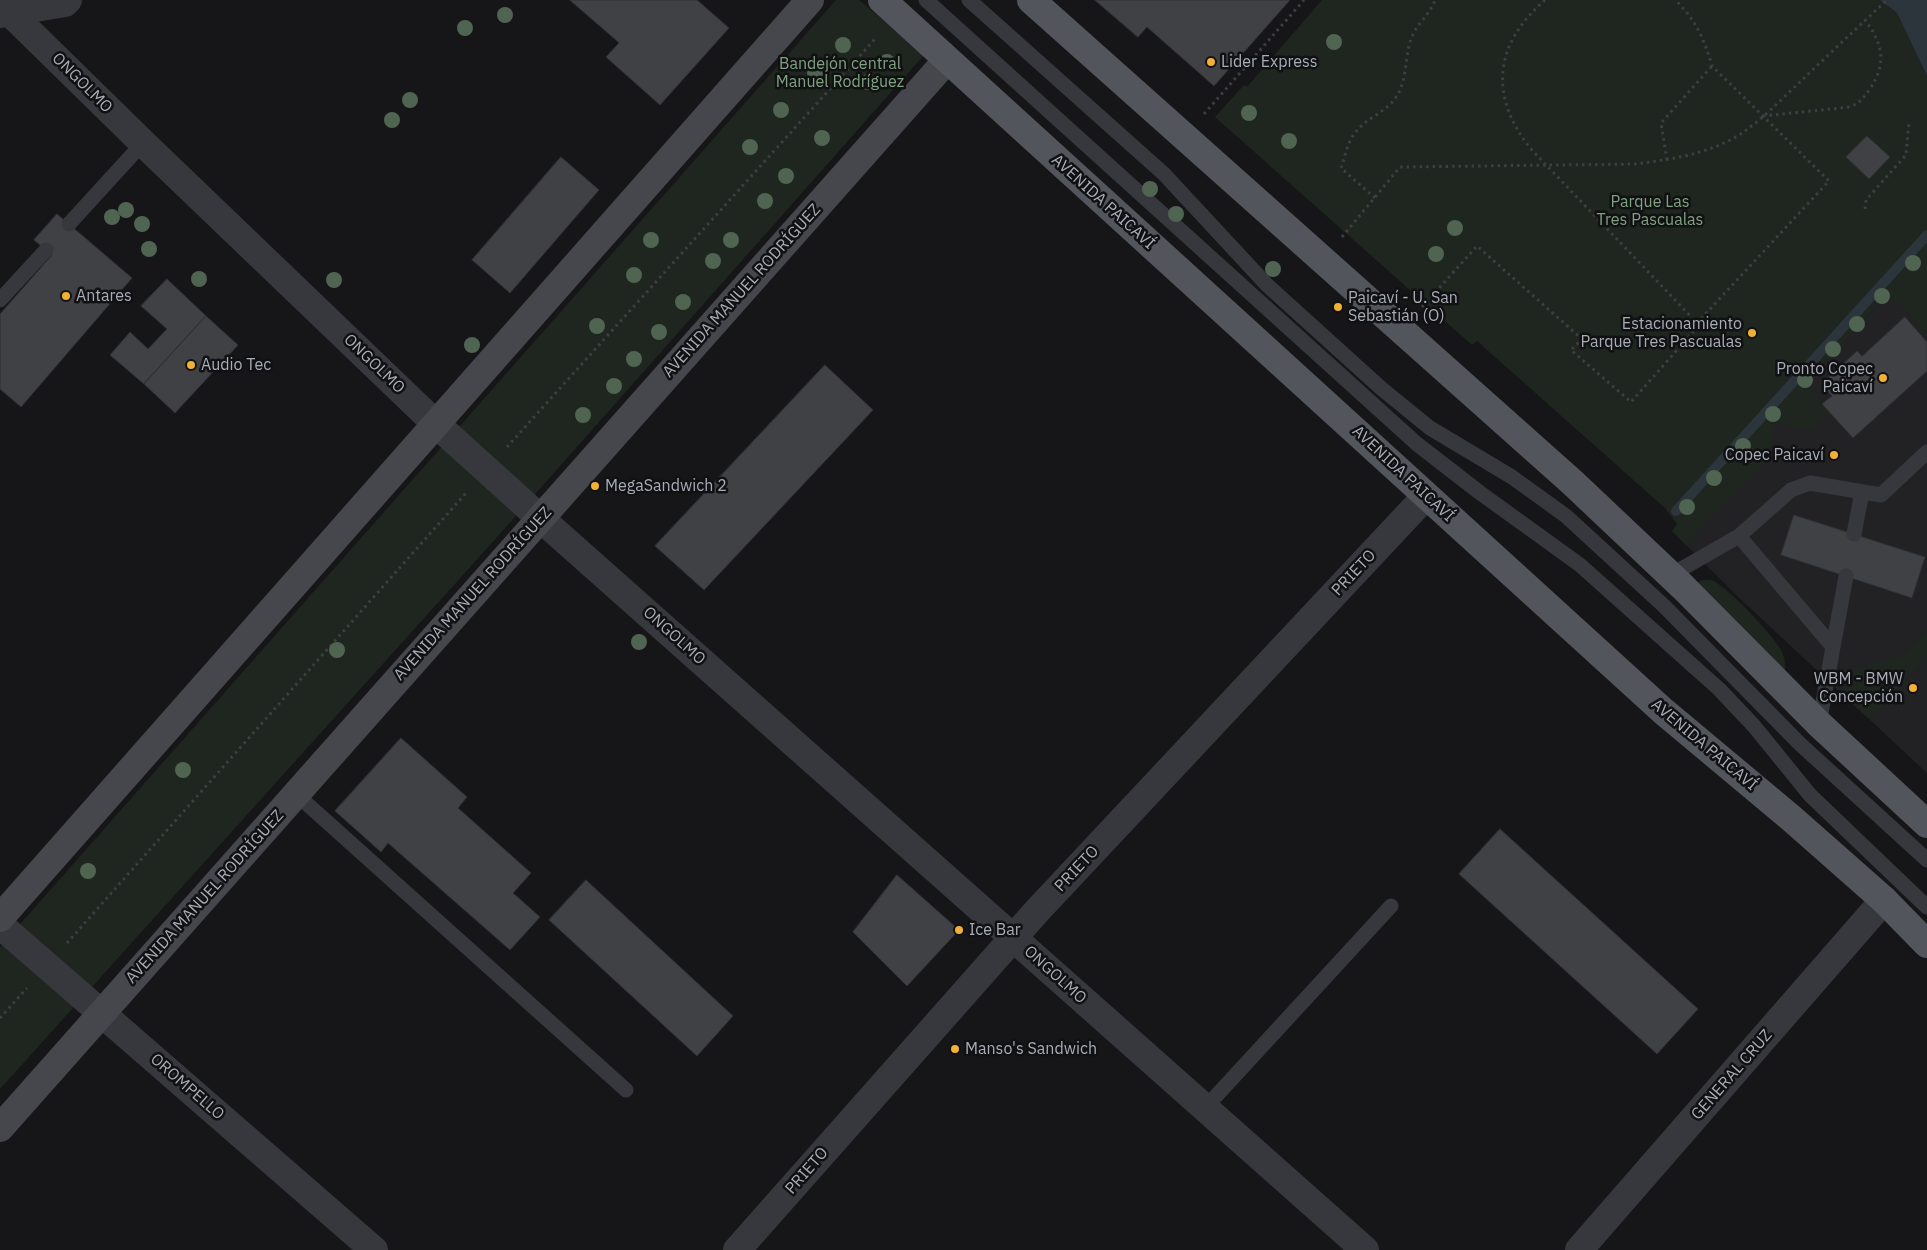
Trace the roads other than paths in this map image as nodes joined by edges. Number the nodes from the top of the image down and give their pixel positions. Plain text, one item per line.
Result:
1 (68, 0) edge
2 (810, 0) edge
3 (882, 0) edge
4 (926, 0) edge
5 (969, 0) edge
6 (1031, 0) edge
7 (3, 9) edge
8 (947, 60) junction
9 (142, 144) junction
10 (69, 224) dead end
11 (46, 250) dead end
12 (0, 300) edge
13 (436, 424) junction
14 (1927, 452) edge
15 (1862, 492) junction
16 (1426, 496) junction
17 (540, 518) junction
18 (1854, 534) dead end
19 (1739, 536) junction
20 (1671, 575) junction
21 (1846, 576) dead end
22 (1833, 647) junction
23 (1819, 724) junction
24 (296, 794) junction
25 (1927, 824) edge
26 (1927, 860) edge
27 (1884, 900) junction
28 (1392, 906) dead end
29 (1927, 907) edge
30 (0, 918) edge
31 (0, 925) edge
32 (1013, 938) junction
33 (1927, 944) edge
34 (102, 1013) junction
35 (626, 1090) dead end
36 (1205, 1108) junction
37 (0, 1128) edge
38 (374, 1250) edge
39 (737, 1250) edge
40 (1365, 1250) edge
41 (1579, 1250) edge

1 - 7 street
2 - 13 main road
3 - 8 main road, AVENIDA PAICAVÍ
4 - 29 lane
5 - 26 lane
6 - 20 main road
7 - 9 street, ONGOLMO
8 - 16 main road, AVENIDA PAICAVÍ
8 - 17 main road, AVENIDA MANUEL RODRÍGUEZ
9 - 10 lane
9 - 13 street, ONGOLMO
11 - 12 lane
13 - 17 street, ONGOLMO
13 - 30 main road
14 - 15 lane
15 - 18 lane
15 - 19 lane
16 - 27 main road, AVENIDA PAICAVÍ
16 - 32 street, PRIETO
17 - 24 main road, AVENIDA MANUEL RODRÍGUEZ
17 - 32 street, ONGOLMO
19 - 20 lane
19 - 22 lane
20 - 23 main road
21 - 22 lane
22 - 23 lane
23 - 25 main road
24 - 34 main road, AVENIDA MANUEL RODRÍGUEZ
24 - 35 lane
27 - 33 main road, AVENIDA PAICAVÍ
27 - 41 street, GENERAL CRUZ
28 - 36 lane
31 - 34 street, OROMPELLO
32 - 36 street, ONGOLMO
32 - 39 street, PRIETO
34 - 37 main road, AVENIDA MANUEL RODRÍGUEZ
34 - 38 street, OROMPELLO
36 - 40 street, ONGOLMO

